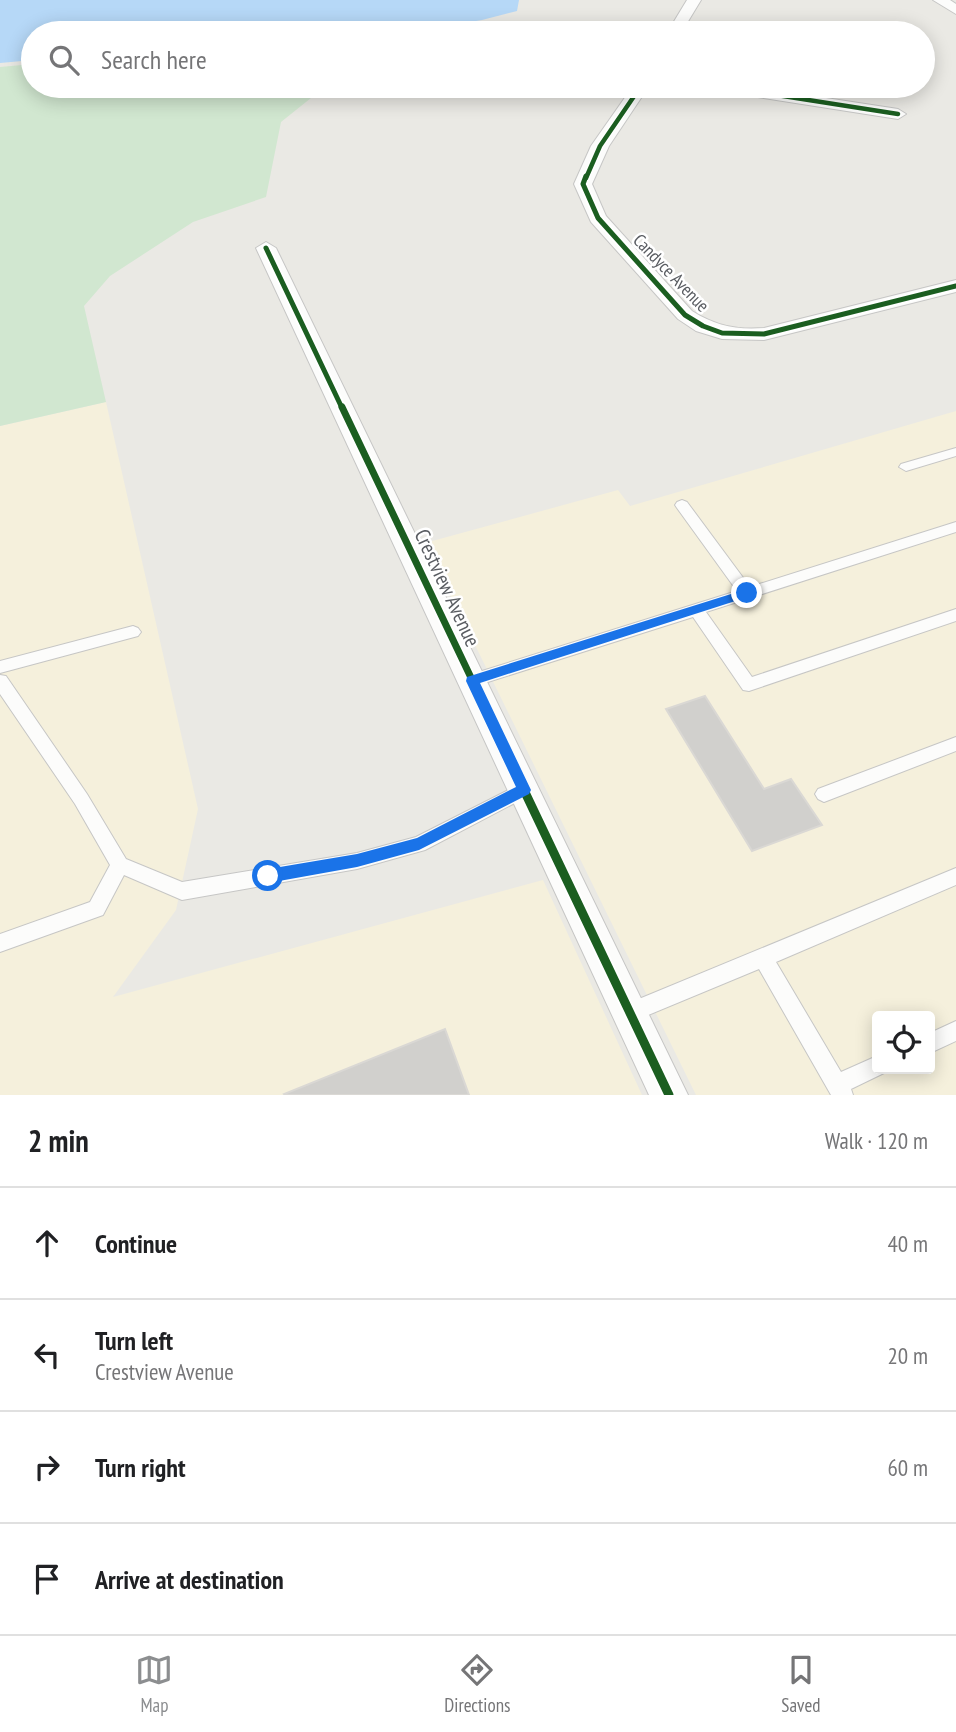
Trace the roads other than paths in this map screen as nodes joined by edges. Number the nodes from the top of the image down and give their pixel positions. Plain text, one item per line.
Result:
1 (694, 0) edge
2 (940, 0) edge
3 (956, 10) edge
4 (681, 21) edge
5 (633, 98) edge
6 (796, 98) edge
7 (898, 114) dead end
8 (266, 248) dead end
9 (956, 286) edge
10 (879, 305) joint
11 (956, 452) edge
12 (906, 467) dead end
13 (682, 506) dead end
14 (956, 527) edge
15 (747, 593) junction
16 (696, 610) junction
17 (956, 615) edge
18 (133, 632) dead end
19 (0, 667) edge
20 (0, 681) edge
21 (472, 681) junction
22 (956, 744) edge
23 (524, 790) junction
24 (824, 794) dead end
25 (120, 864) junction
26 (956, 876) edge
27 (0, 943) edge
28 (763, 958) junction
29 (629, 1013) junction
30 (956, 1031) edge
31 (935, 1040) edge
32 (872, 1069) edge
33 (840, 1090) edge
34 (669, 1095) edge

1 - 4 street
2 - 3 street
5 - 10 street, Candyce Avenue
6 - 7 street
8 - 21 street, Crestview Avenue
9 - 10 street
11 - 12 lane
13 - 15 lane
14 - 15 lane
15 - 16 lane
16 - 17 lane
16 - 21 lane
18 - 19 lane
20 - 25 lane
21 - 23 street, Crestview Avenue
22 - 24 lane
23 - 25 lane
23 - 29 street, Crestview Avenue
25 - 27 lane
26 - 28 lane
28 - 29 lane
28 - 33 lane
29 - 34 street, Crestview Avenue
30 - 31 lane
32 - 33 lane

